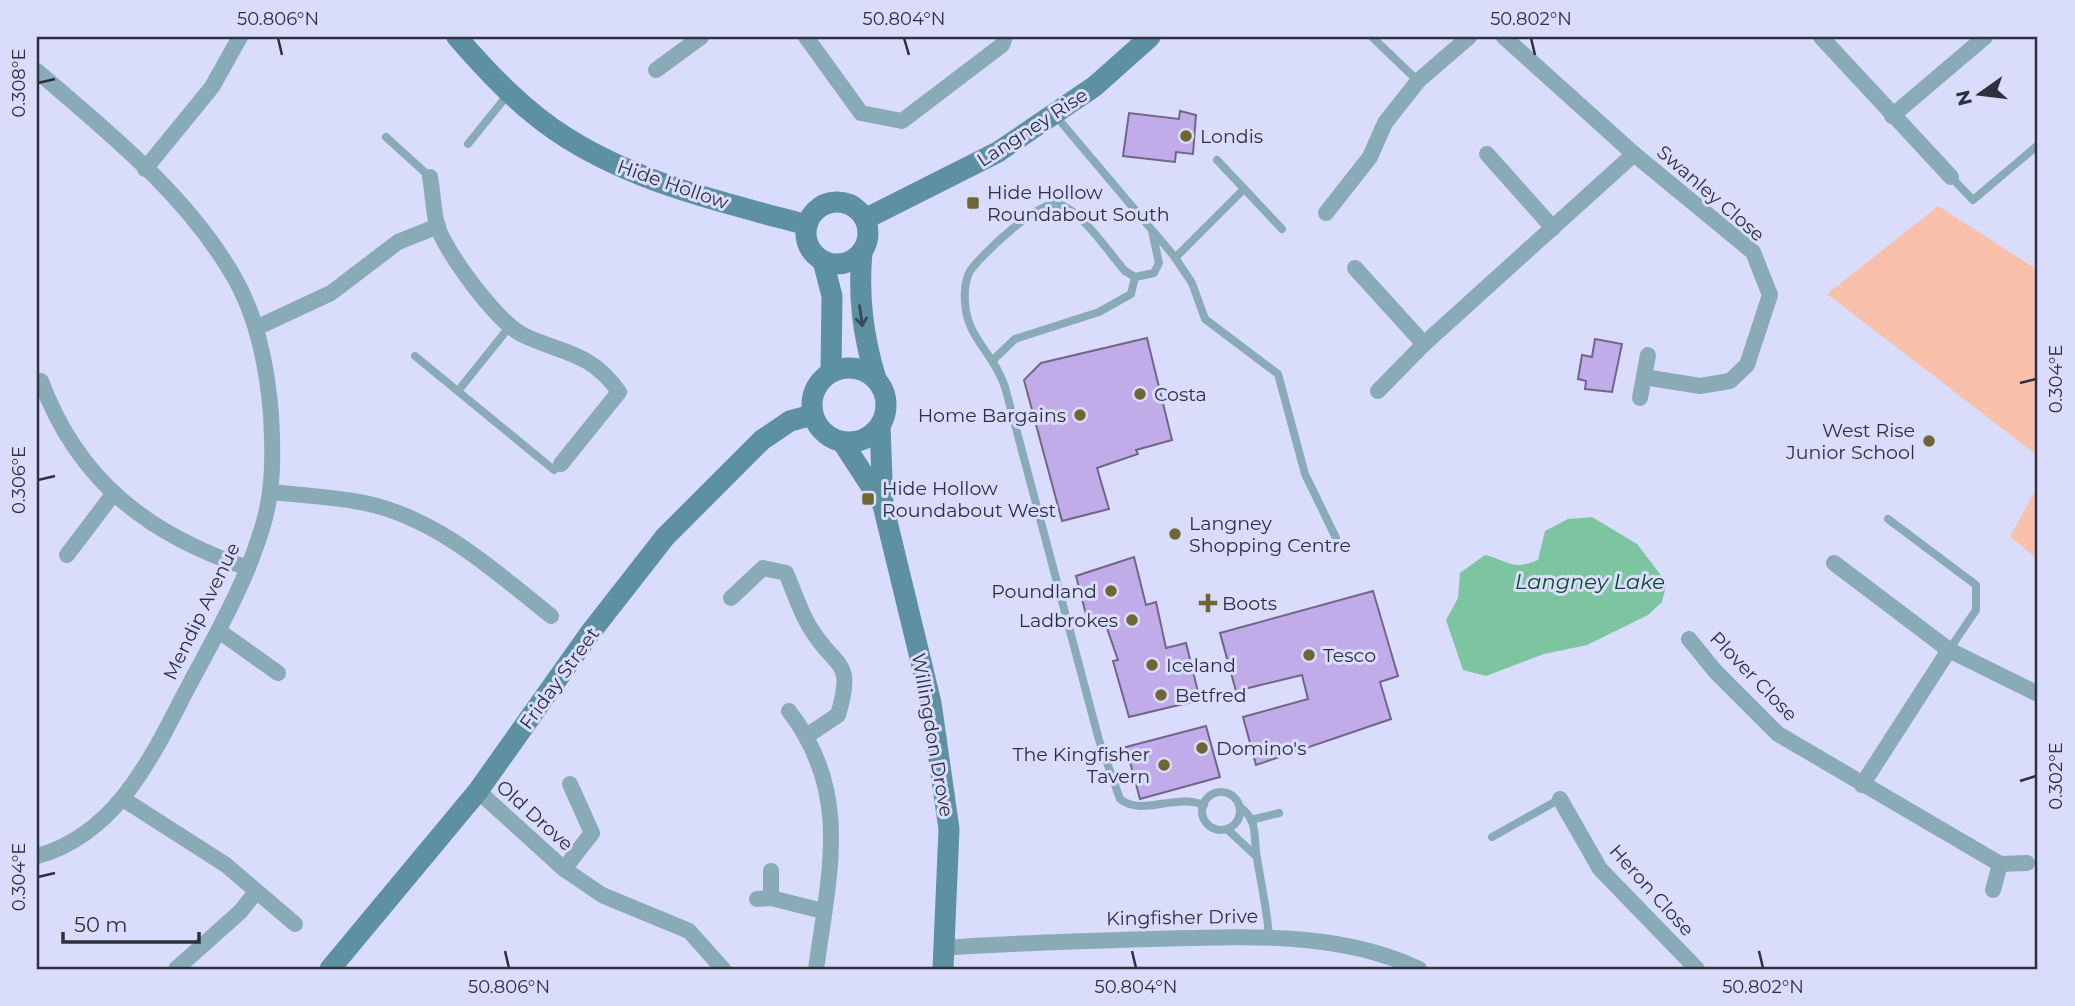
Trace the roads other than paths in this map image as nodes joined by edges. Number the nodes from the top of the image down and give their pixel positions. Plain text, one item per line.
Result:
1 (240, 37) edge
2 (457, 37) edge
3 (701, 37) edge
4 (806, 37) edge
5 (1005, 37) edge
6 (1150, 37) edge
7 (1372, 37) edge
8 (1469, 37) edge
9 (1504, 37) edge
10 (1821, 37) edge
11 (1985, 37) edge
12 (656, 70) dead end
13 (37, 71) edge
14 (1418, 81) junction
15 (509, 93) junction
16 (1055, 115) junction
17 (1892, 116) junction
18 (386, 137) dead end
19 (468, 144) dead end
20 (2038, 145) edge
21 (1487, 154) dead end
22 (1634, 154) junction
23 (1217, 160) dead end
24 (145, 169) junction
25 (430, 177) joint
26 (1951, 177) joint
27 (1244, 190) junction
28 (1326, 212) dead end
29 (865, 219) junction
30 (807, 225) junction
31 (438, 226) junction
32 (1553, 228) junction
33 (1282, 229) dead end
34 (1152, 230) junction
35 (862, 252) junction
36 (1175, 258) junction
37 (823, 261) junction
38 (1355, 268) dead end
39 (1135, 277) junction
40 (510, 326) junction
41 (256, 328) junction
42 (1424, 344) junction
43 (1648, 355) dead end
44 (415, 356) dead end
45 (993, 360) junction
46 (831, 372) junction
47 (1644, 377) junction
48 (876, 379) junction
49 (41, 381) dead end
50 (458, 391) junction
51 (1378, 391) dead end
52 (1640, 398) dead end
53 (812, 415) junction
54 (880, 426) junction
55 (843, 443) junction
56 (561, 464) joint
57 (270, 492) junction
58 (114, 493) junction
59 (883, 505) junction
60 (1888, 519) dead end
61 (1336, 538) dead end
62 (67, 555) dead end
63 (1834, 563) dead end
64 (248, 568) junction
65 (731, 598) dead end
66 (551, 616) dead end
67 (219, 631) junction
68 (1689, 639) dead end
69 (1949, 650) junction
70 (278, 673) dead end
71 (2038, 694) edge
72 (789, 711) dead end
73 (808, 736) junction
74 (570, 784) dead end
75 (1862, 785) junction
76 (478, 791) junction
77 (122, 799) junction
78 (1560, 799) joint
79 (1204, 805) junction
80 (1240, 807) junction
81 (1279, 813) dead end
82 (1251, 820) junction
83 (1227, 829) junction
84 (1492, 837) dead end
85 (37, 856) edge
86 (1256, 856) junction
87 (2027, 863) dead end
88 (2000, 864) junction
89 (564, 869) junction
90 (771, 871) dead end
91 (1993, 890) dead end
92 (256, 892) junction
93 (823, 911) junction
94 (295, 924) dead end
95 (1269, 936) junction
96 (943, 959) edge
97 (176, 969) edge
98 (330, 969) edge
99 (723, 969) edge
100 (816, 969) edge
101 (1419, 969) edge
102 (1697, 969) edge

1 - 24 street
2 - 15 main road, Hide Hollow
3 - 12 street
4 - 5 street
6 - 16 main road, Langney Rise
7 - 14 lane
8 - 14 street
9 - 22 street, Swanley Close
10 - 17 street
11 - 17 street
13 - 24 street, Mendip Avenue
14 - 28 street
15 - 19 lane
15 - 30 main road, Hide Hollow
16 - 29 main road, Langney Rise
16 - 34 lane
17 - 26 street
18 - 25 lane
20 - 26 lane
21 - 32 street
22 - 32 street
22 - 47 street, Swanley Close
23 - 27 lane
24 - 41 street, Mendip Avenue
25 - 31 street
27 - 33 lane
27 - 36 lane
29 - 30 main road
29 - 35 main road
30 - 37 main road
31 - 40 street
31 - 41 street
32 - 42 street
34 - 36 lane
34 - 39 lane
35 - 37 main road
35 -> 48 main road
36 - 61 lane
37 - 46 main road
38 - 42 street
39 - 45 lane
39 - 45 lane
40 - 50 lane
40 - 56 street
41 - 57 street, Mendip Avenue
42 - 51 street
43 - 47 street
44 - 50 lane
45 - 79 lane
46 - 48 main road
46 - 53 main road
47 - 52 street
48 - 54 main road
49 - 58 street
50 - 56 lane
53 - 55 main road
53 - 76 main road, Friday Street
54 - 55 main road
54 - 59 main road, Willingdon Drove
55 - 59 main road, Willingdon Drove
57 - 64 street, Mendip Avenue
57 - 66 street
58 - 62 street
58 - 64 street
59 - 96 main road, Willingdon Drove
60 - 69 lane
63 - 69 street
64 - 67 street, Mendip Avenue
65 - 73 street
67 - 70 street
67 - 77 street, Mendip Avenue
68 - 75 street, Plover Close
69 - 71 street
69 - 75 street
72 - 73 street
73 - 93 street
74 - 89 street, Old Drove
75 - 88 street, Plover Close
76 - 89 street, Old Drove
76 - 98 main road, Friday Street
77 - 85 street, Mendip Avenue
77 - 92 street
78 - 84 lane
78 - 102 street, Heron Close
79 - 80 lane
79 - 83 lane
80 - 82 lane
80 - 83 lane
81 - 82 lane
82 - 86 lane
83 - 86 lane
86 - 95 lane
87 - 88 street
88 - 91 street
89 - 99 street, Old Drove
90 - 93 street
92 - 94 street
92 - 97 street
93 - 100 street
95 - 96 street, Kingfisher Drive
95 - 101 street, Kingfisher Drive

